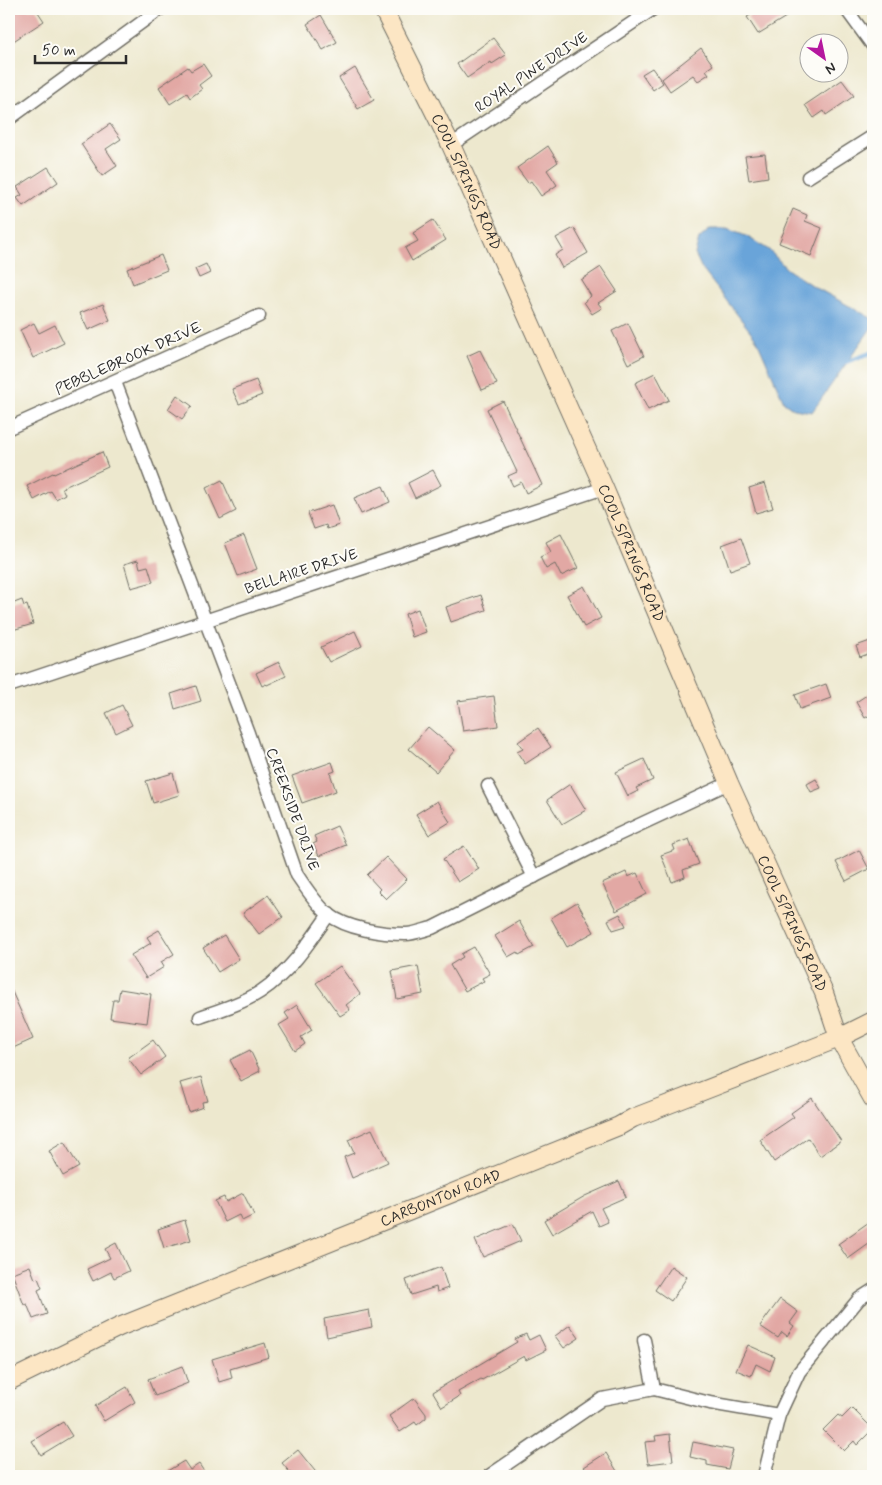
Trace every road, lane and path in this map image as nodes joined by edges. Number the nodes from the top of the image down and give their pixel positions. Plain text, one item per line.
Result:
1 (160, 9) edge
2 (383, 9) edge
3 (653, 9) edge
4 (846, 9) edge
5 (873, 46) edge
6 (9, 119) edge
7 (873, 136) edge
8 (451, 145) junction
9 (808, 177) dead end
10 (259, 316) dead end
11 (116, 382) junction
12 (9, 428) edge
13 (604, 488) junction
14 (205, 620) junction
15 (9, 686) edge
16 (730, 783) junction
17 (488, 786) dead end
18 (534, 877) junction
19 (328, 914) junction
20 (200, 1018) dead end
21 (873, 1021) edge
22 (839, 1038) junction
23 (873, 1099) edge
24 (873, 1290) edge
25 (644, 1340) dead end
26 (9, 1381) edge
27 (654, 1389) junction
28 (779, 1415) junction
29 (489, 1476) edge
30 (764, 1476) edge

1 - 6 street
2 - 8 street, COOL SPRINGS ROAD
3 - 8 street, ROYAL PINE DRIVE
4 - 5 street
7 - 9 street
8 - 13 street, COOL SPRINGS ROAD
10 - 11 street, PEBBLEBROOK DRIVE
11 - 12 street, PEBBLEBROOK DRIVE
11 - 14 street, CREEKSIDE DRIVE
13 - 14 street, BELLAIRE DRIVE
13 - 16 street, COOL SPRINGS ROAD
14 - 15 street, BELLAIRE DRIVE
14 - 19 street, CREEKSIDE DRIVE
16 - 18 street, CREEKSIDE DRIVE
16 - 22 street, COOL SPRINGS ROAD
17 - 18 street
18 - 19 street, CREEKSIDE DRIVE
19 - 20 street
21 - 22 street, CARBONTON ROAD
22 - 23 street, COOL SPRINGS ROAD
22 - 26 street, CARBONTON ROAD
24 - 28 street
25 - 27 street
27 - 28 street
27 - 29 street
28 - 30 street

